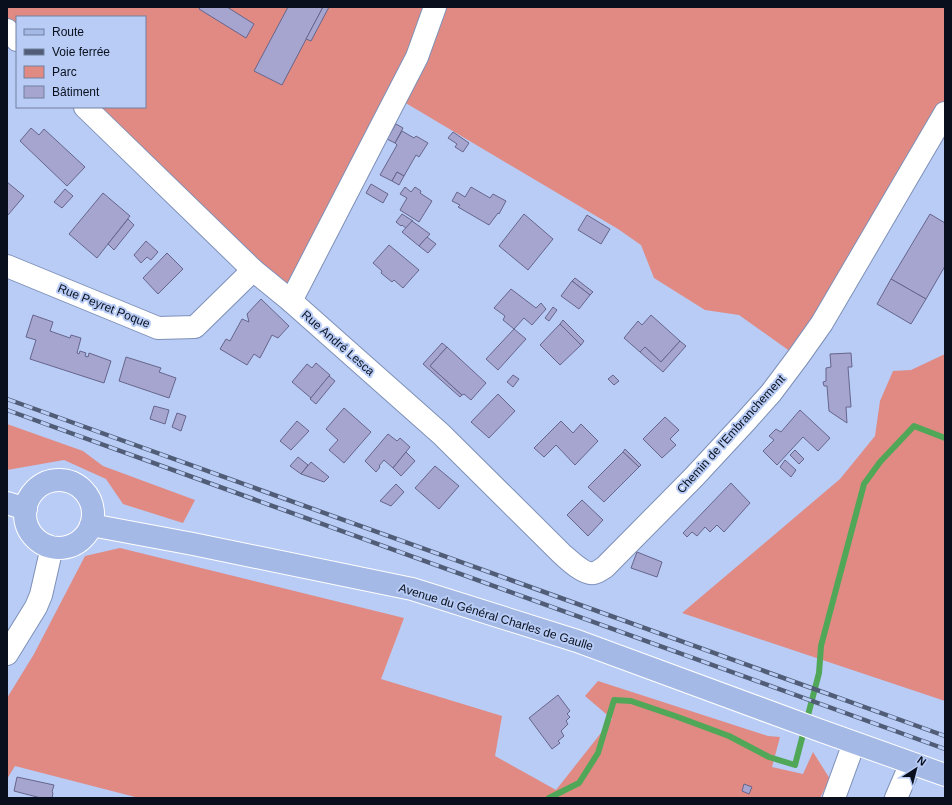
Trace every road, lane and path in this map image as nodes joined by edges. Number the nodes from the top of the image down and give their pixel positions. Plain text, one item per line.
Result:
1 (435, 7) edge
2 (7, 30) edge
3 (16, 39) edge
4 (86, 108) edge
5 (945, 113) edge
6 (7, 266) edge
7 (253, 270) junction
8 (291, 302) junction
9 (16, 506) edge
10 (91, 525) junction
11 (52, 547) junction
12 (594, 573) joint
13 (7, 654) edge
14 (854, 742) junction
15 (911, 763) junction
16 (945, 775) edge
17 (834, 798) edge
18 (896, 798) edge

1 - 8 street
2 - 3 street
4 - 7 street, Rue André Lesca
5 - 12 street, Chemin de l'Embranchement
6 - 7 street, Rue Peyret Poque
7 - 8 street, Rue André Lesca
8 - 12 street, Rue André Lesca
9 - 10 main road
9 - 11 main road
10 - 11 main road
10 - 14 main road, Avenue du Général Charles de Gaulle
11 - 13 street
14 - 15 main road, Avenue du Général Charles de Gaulle
14 - 17 street
15 - 16 main road, Avenue du Général Charles de Gaulle
15 - 18 street

